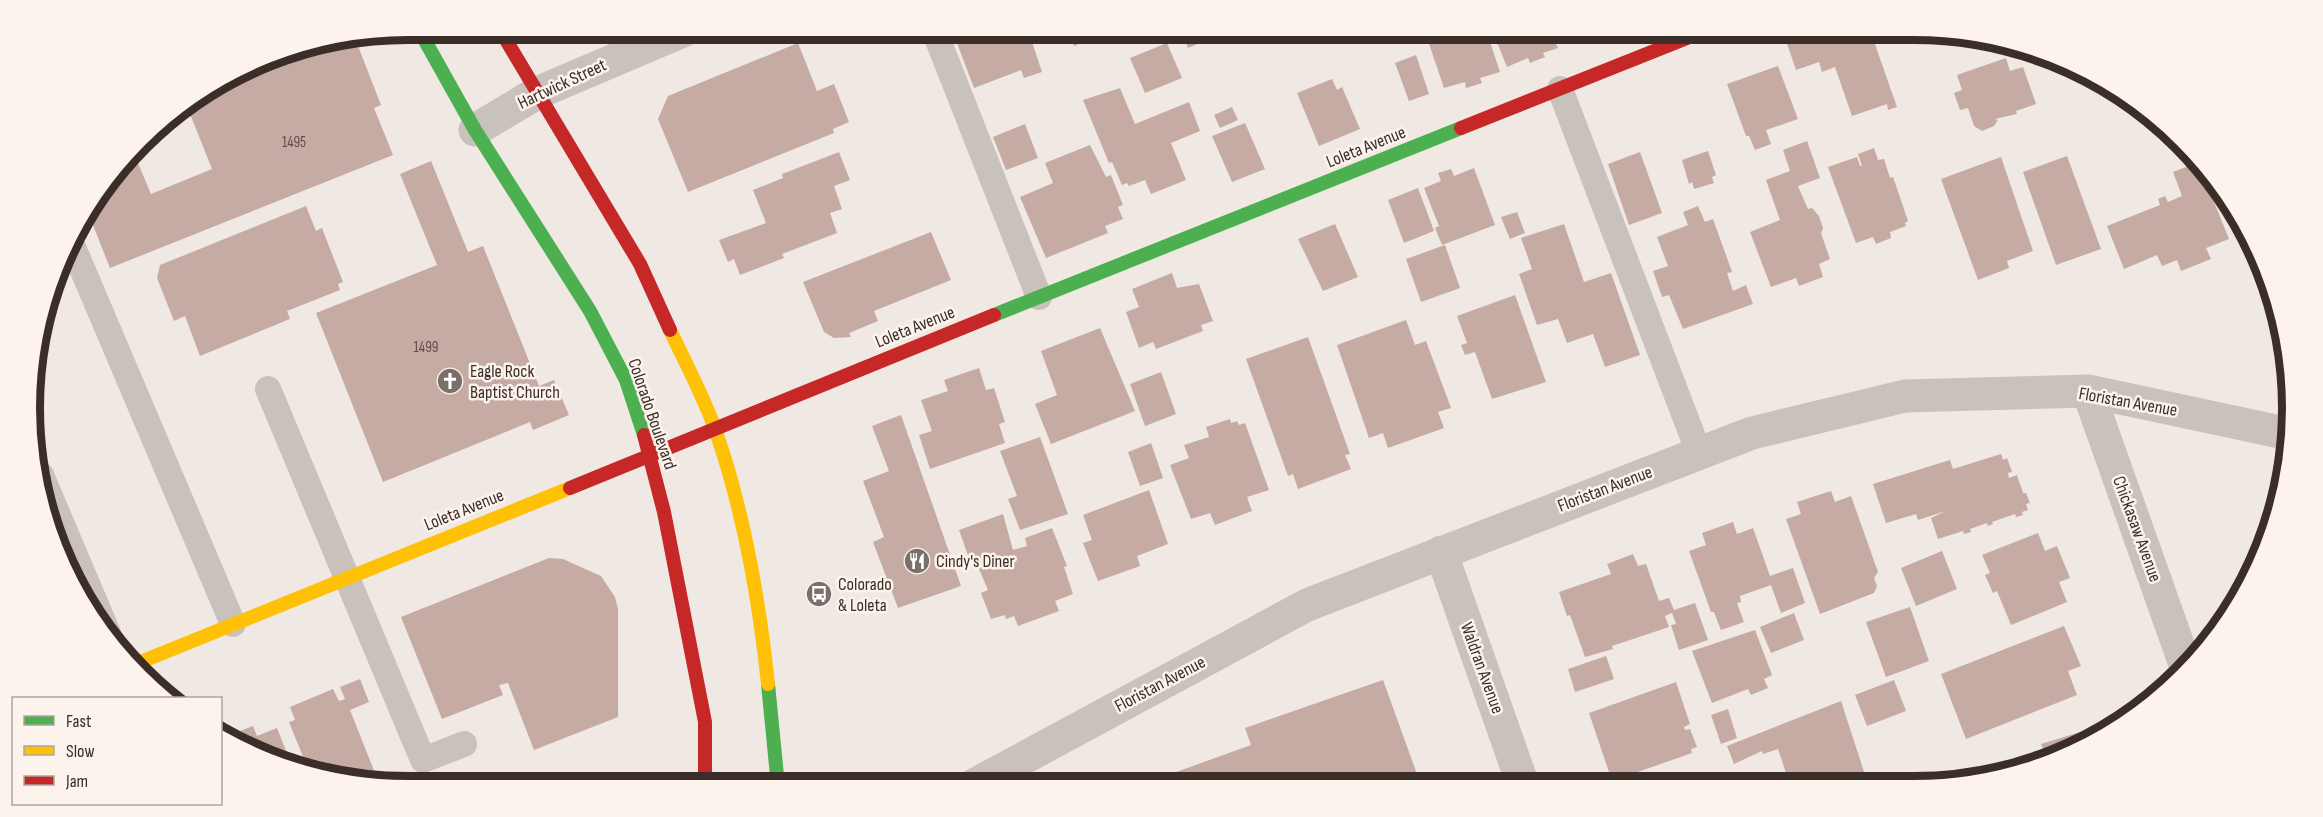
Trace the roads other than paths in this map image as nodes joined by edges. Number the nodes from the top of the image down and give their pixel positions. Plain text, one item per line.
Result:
1 (425, 40) edge
2 (506, 40) edge
3 (662, 40) edge
4 (938, 40) edge
5 (1682, 40) edge
6 (1560, 89) junction
7 (537, 93) junction
8 (475, 130) junction
9 (75, 253) edge
10 (1039, 297) junction
11 (268, 389) dead end
12 (2088, 391) junction
13 (715, 428) junction
14 (2282, 432) edge
15 (1699, 453) junction
16 (650, 454) junction
17 (53, 503) edge
18 (1441, 552) junction
19 (347, 578) junction
20 (92, 595) edge
21 (233, 624) junction
22 (2183, 660) edge
23 (141, 662) edge
24 (465, 744) dead end
25 (705, 776) edge
26 (777, 776) edge
27 (991, 776) edge
28 (1520, 776) edge

1 - 8 street, Colorado Boulevard
2 - 7 street
3 - 7 street, Hartwick Street
4 - 10 lane
5 - 6 street, Loleta Avenue
6 - 10 street, Loleta Avenue
6 - 15 lane
7 - 8 street, Hartwick Street
7 - 13 street
8 - 16 street, Colorado Boulevard
9 - 21 lane
10 - 13 street, Loleta Avenue
11 - 19 lane
12 - 14 street, Floristan Avenue
12 - 15 street, Floristan Avenue
12 - 22 street, Chickasaw Avenue
13 - 16 street, Loleta Avenue
13 - 26 street
15 - 18 street, Floristan Avenue
16 - 19 street, Loleta Avenue
16 - 25 street, Colorado Boulevard
17 - 20 lane
18 - 27 street, Floristan Avenue
18 - 28 street, Waldran Avenue
19 - 21 street, Loleta Avenue
19 - 24 lane
21 - 23 street, Loleta Avenue

